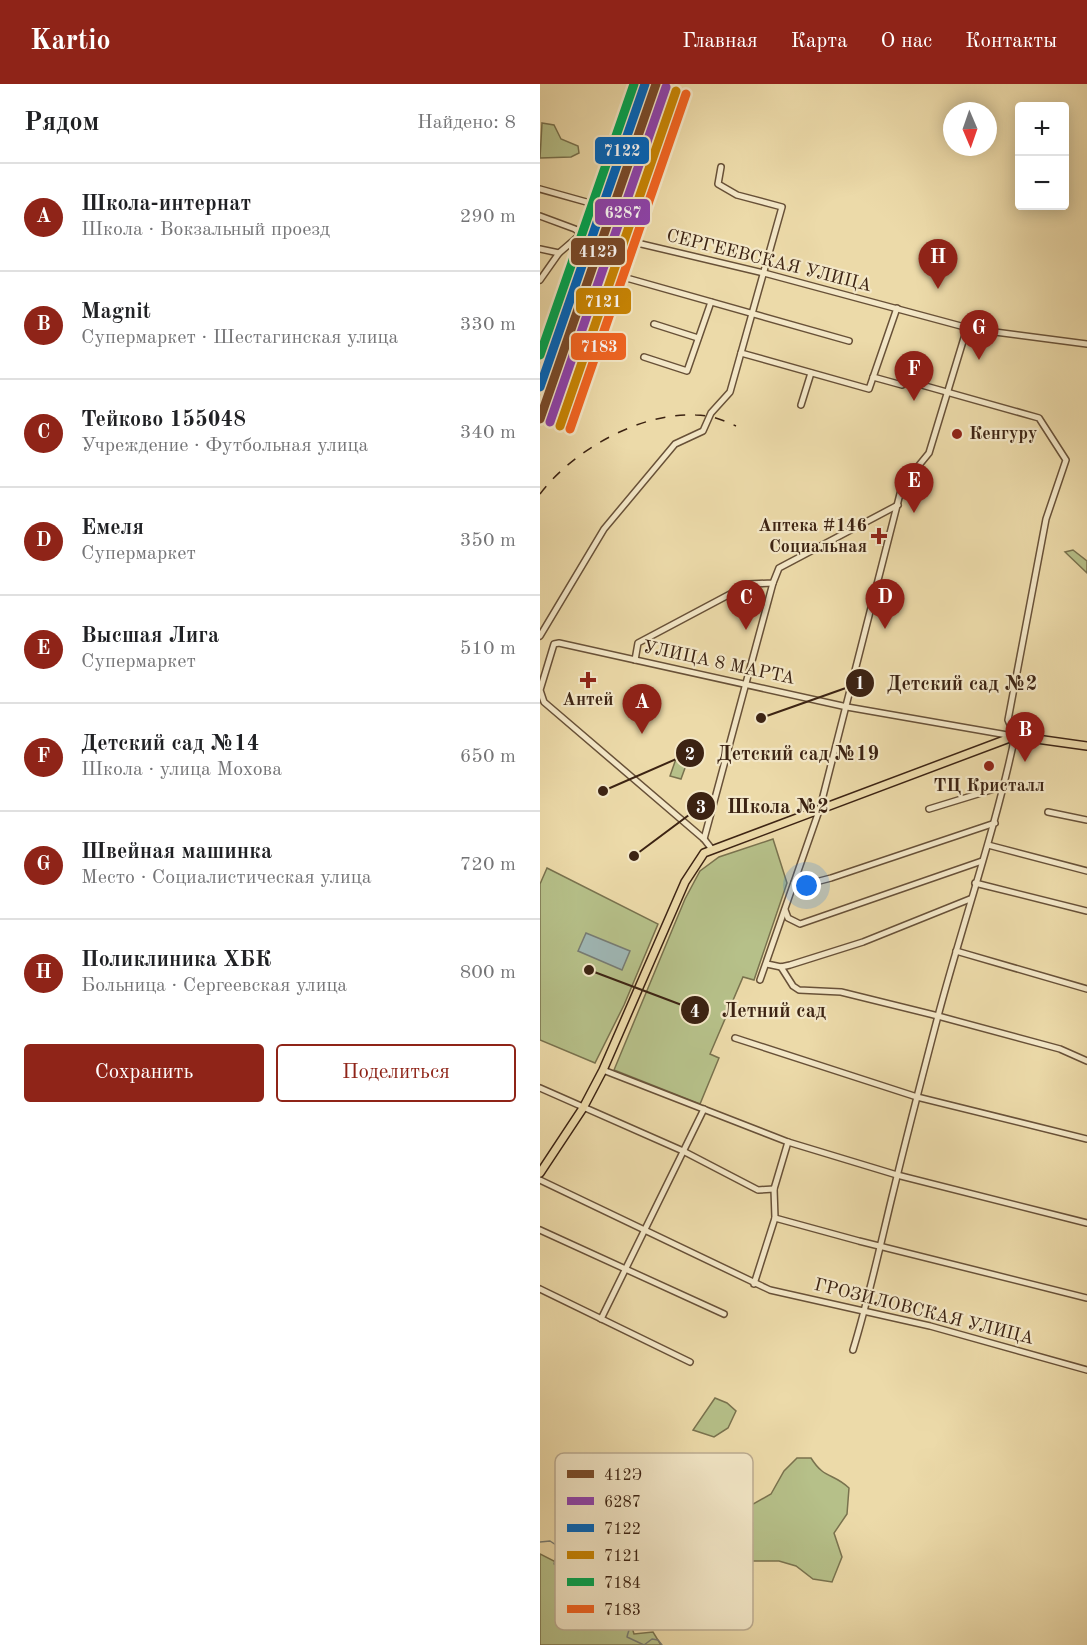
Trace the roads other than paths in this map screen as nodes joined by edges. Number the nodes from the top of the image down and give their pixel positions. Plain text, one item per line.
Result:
1 (721, 166) dead end
2 (642, 187) dead end
3 (540, 190) edge
4 (590, 203) dead end
5 (540, 216) edge
6 (581, 234) junction
7 (625, 242) junction
8 (540, 249) edge
9 (559, 253) junction
10 (764, 273) junction
11 (623, 277) dead end
12 (540, 280) edge
13 (711, 302) junction
14 (897, 308) junction
15 (752, 313) junction
16 (654, 324) dead end
17 (967, 328) junction
18 (698, 338) junction
19 (849, 341) dead end
20 (1087, 345) edge
21 (741, 353) junction
22 (644, 357) dead end
23 (811, 373) junction
24 (873, 377) junction
25 (948, 391) junction
26 (801, 405) dead end
27 (897, 505) junction
28 (773, 583) junction
29 (540, 636) edge
30 (635, 660) junction
31 (745, 684) junction
32 (847, 707) junction
33 (1015, 736) junction
34 (1087, 746) edge
35 (1004, 786) junction
36 (820, 808) junction
37 (929, 809) dead end
38 (1048, 812) dead end
39 (1087, 820) edge
40 (995, 824) junction
41 (704, 839) junction
42 (988, 845) junction
43 (711, 848) junction
44 (982, 861) junction
45 (1087, 871) edge
46 (794, 883) junction
47 (975, 883) junction
48 (970, 899) junction
49 (785, 910) junction
50 (1087, 912) edge
51 (956, 951) junction
52 (767, 964) junction
53 (781, 967) junction
54 (760, 980) dead end
55 (1087, 989) edge
56 (938, 1016) junction
57 (735, 1038) dead end
58 (1087, 1061) edge
59 (603, 1070) junction
60 (540, 1088) edge
61 (917, 1097) junction
62 (583, 1108) junction
63 (704, 1109) junction
64 (1087, 1139) edge
65 (788, 1142) junction
66 (683, 1152) junction
67 (540, 1173) edge
68 (897, 1175) junction
69 (540, 1180) edge
70 (774, 1189) junction
71 (776, 1218) junction
72 (1087, 1223) edge
73 (646, 1229) junction
74 (540, 1230) edge
75 (880, 1246) junction
76 (627, 1269) junction
77 (754, 1284) junction
78 (540, 1288) edge
79 (1087, 1298) edge
80 (865, 1312) junction
81 (724, 1314) dead end
82 (601, 1318) junction
83 (853, 1350) dead end
84 (690, 1362) dead end
85 (1087, 1370) edge

1 - 10 street
2 - 7 street
3 - 4 street
5 - 6 street
6 - 7 street, СЕРГЕЕВСКАЯ УЛИЦА
6 - 9 street
7 - 10 street, СЕРГЕЕВСКАЯ УЛИЦА
8 - 9 street
9 - 12 street
10 - 14 street, СЕРГЕЕВСКАЯ УЛИЦА
10 - 15 street
11 - 13 street
13 - 15 street
13 - 18 street
14 - 17 street, СЕРГЕЕВСКАЯ УЛИЦА
14 - 24 street
15 - 19 street
15 - 21 street
16 - 18 street
17 - 20 street, СЕРГЕЕВСКАЯ УЛИЦА
17 - 25 street
18 - 22 street
21 - 23 street
21 - 29 street
23 - 24 street
23 - 26 street
24 - 25 street
25 - 27 street
25 - 33 street
27 - 28 street
27 - 32 street
28 - 30 street
28 - 31 street
30 - 31 street, УЛИЦА 8 МАРТА
30 - 41 street, УЛИЦА 8 МАРТА
31 - 32 street, УЛИЦА 8 МАРТА
31 - 41 street
32 - 33 street, УЛИЦА 8 МАРТА
32 - 36 street
33 - 34 main road
33 - 35 street
33 - 36 main road
35 - 37 street
35 - 40 street
36 - 43 main road
36 - 46 street
38 - 39 street
40 - 42 street
40 - 46 street
41 - 43 street
42 - 44 street
42 - 45 street
43 - 59 main road
44 - 47 street
44 - 49 street
46 - 49 street
47 - 48 street
47 - 50 street
48 - 51 street
48 - 53 street
49 - 52 street
51 - 55 street
51 - 56 street
52 - 53 street
52 - 54 street
53 - 56 street
56 - 58 street
56 - 61 street
57 - 61 street
59 - 62 main road
59 - 63 street
60 - 62 street
61 - 64 street
61 - 68 street
62 - 66 street
62 - 67 main road
63 - 65 street
63 - 66 street
65 - 68 street
65 - 70 street
66 - 70 street
66 - 73 street
68 - 72 street
68 - 75 street
69 - 73 street, ГРОЗИЛОВСКАЯ УЛИЦА
70 - 71 street
71 - 75 street
71 - 77 street
73 - 76 street
73 - 77 street, ГРОЗИЛОВСКАЯ УЛИЦА
74 - 76 street
75 - 79 street
75 - 80 street
76 - 81 street
76 - 82 street
77 - 80 street, ГРОЗИЛОВСКАЯ УЛИЦА
78 - 82 street
80 - 83 street
80 - 85 street, ГРОЗИЛОВСКАЯ УЛИЦА
82 - 84 street

